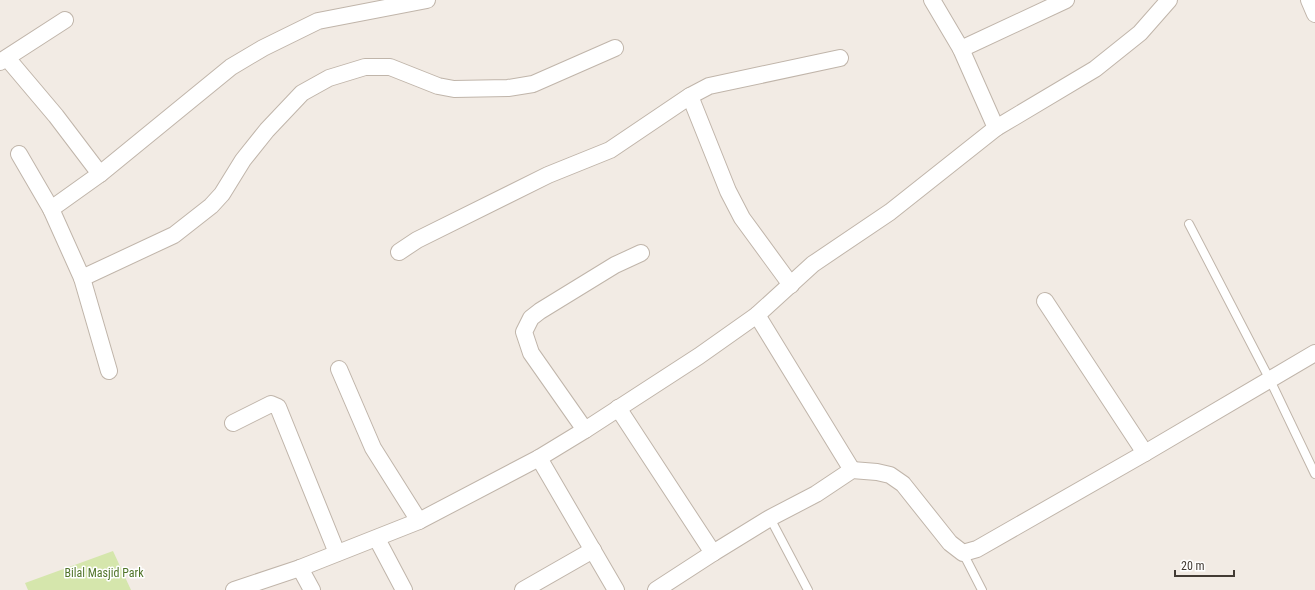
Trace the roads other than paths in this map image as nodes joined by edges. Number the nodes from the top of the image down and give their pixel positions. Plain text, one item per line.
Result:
1 (428, 0) edge
2 (932, 0) edge
3 (1066, 0) edge
4 (1169, 0) edge
5 (1309, 0) edge
6 (1315, 14) edge
7 (65, 20) dead end
8 (615, 48) dead end
9 (961, 49) junction
10 (840, 58) dead end
11 (3, 60) edge
12 (690, 96) junction
13 (996, 128) junction
14 (19, 154) dead end
15 (100, 174) junction
16 (51, 209) junction
17 (1189, 224) dead end
18 (400, 252) dead end
19 (641, 253) dead end
20 (82, 278) junction
21 (791, 285) junction
22 (1045, 301) dead end
23 (757, 315) junction
24 (1315, 353) edge
25 (339, 369) dead end
26 (109, 371) dead end
27 (1270, 380) junction
28 (618, 408) junction
29 (233, 423) dead end
30 (585, 430) junction
31 (1145, 453) junction
32 (539, 458) junction
33 (852, 470) junction
34 (1315, 474) edge
35 (770, 518) junction
36 (419, 521) junction
37 (377, 539) junction
38 (593, 550) junction
39 (337, 553) junction
40 (713, 553) junction
41 (963, 553) junction
42 (300, 568) junction
43 (234, 590) edge
44 (312, 590) edge
45 (404, 590) edge
46 (523, 590) edge
47 (616, 590) edge
48 (656, 590) edge
49 (808, 590) edge
50 (982, 590) edge

1 - 15 street
2 - 9 street
3 - 9 street
4 - 13 street
5 - 6 street
7 - 11 street
8 - 20 street
9 - 13 street
10 - 12 street
11 - 15 street
12 - 18 street
12 - 21 street
13 - 21 street
14 - 16 street
15 - 16 street
16 - 20 street
17 - 27 lane
19 - 30 street
20 - 26 street
21 - 23 street
22 - 31 street
23 - 28 street
23 - 33 street
24 - 27 street
25 - 36 street
27 - 31 street
27 - 34 lane
28 - 30 street
28 - 40 street
29 - 39 street
30 - 32 street
31 - 41 street
32 - 36 street
32 - 38 street
33 - 35 street
33 - 41 street
35 - 40 street
35 - 49 lane
36 - 37 street
37 - 39 street
37 - 45 street
38 - 46 street
38 - 47 street
39 - 42 street
40 - 48 street
41 - 50 lane
42 - 43 street
42 - 44 street

